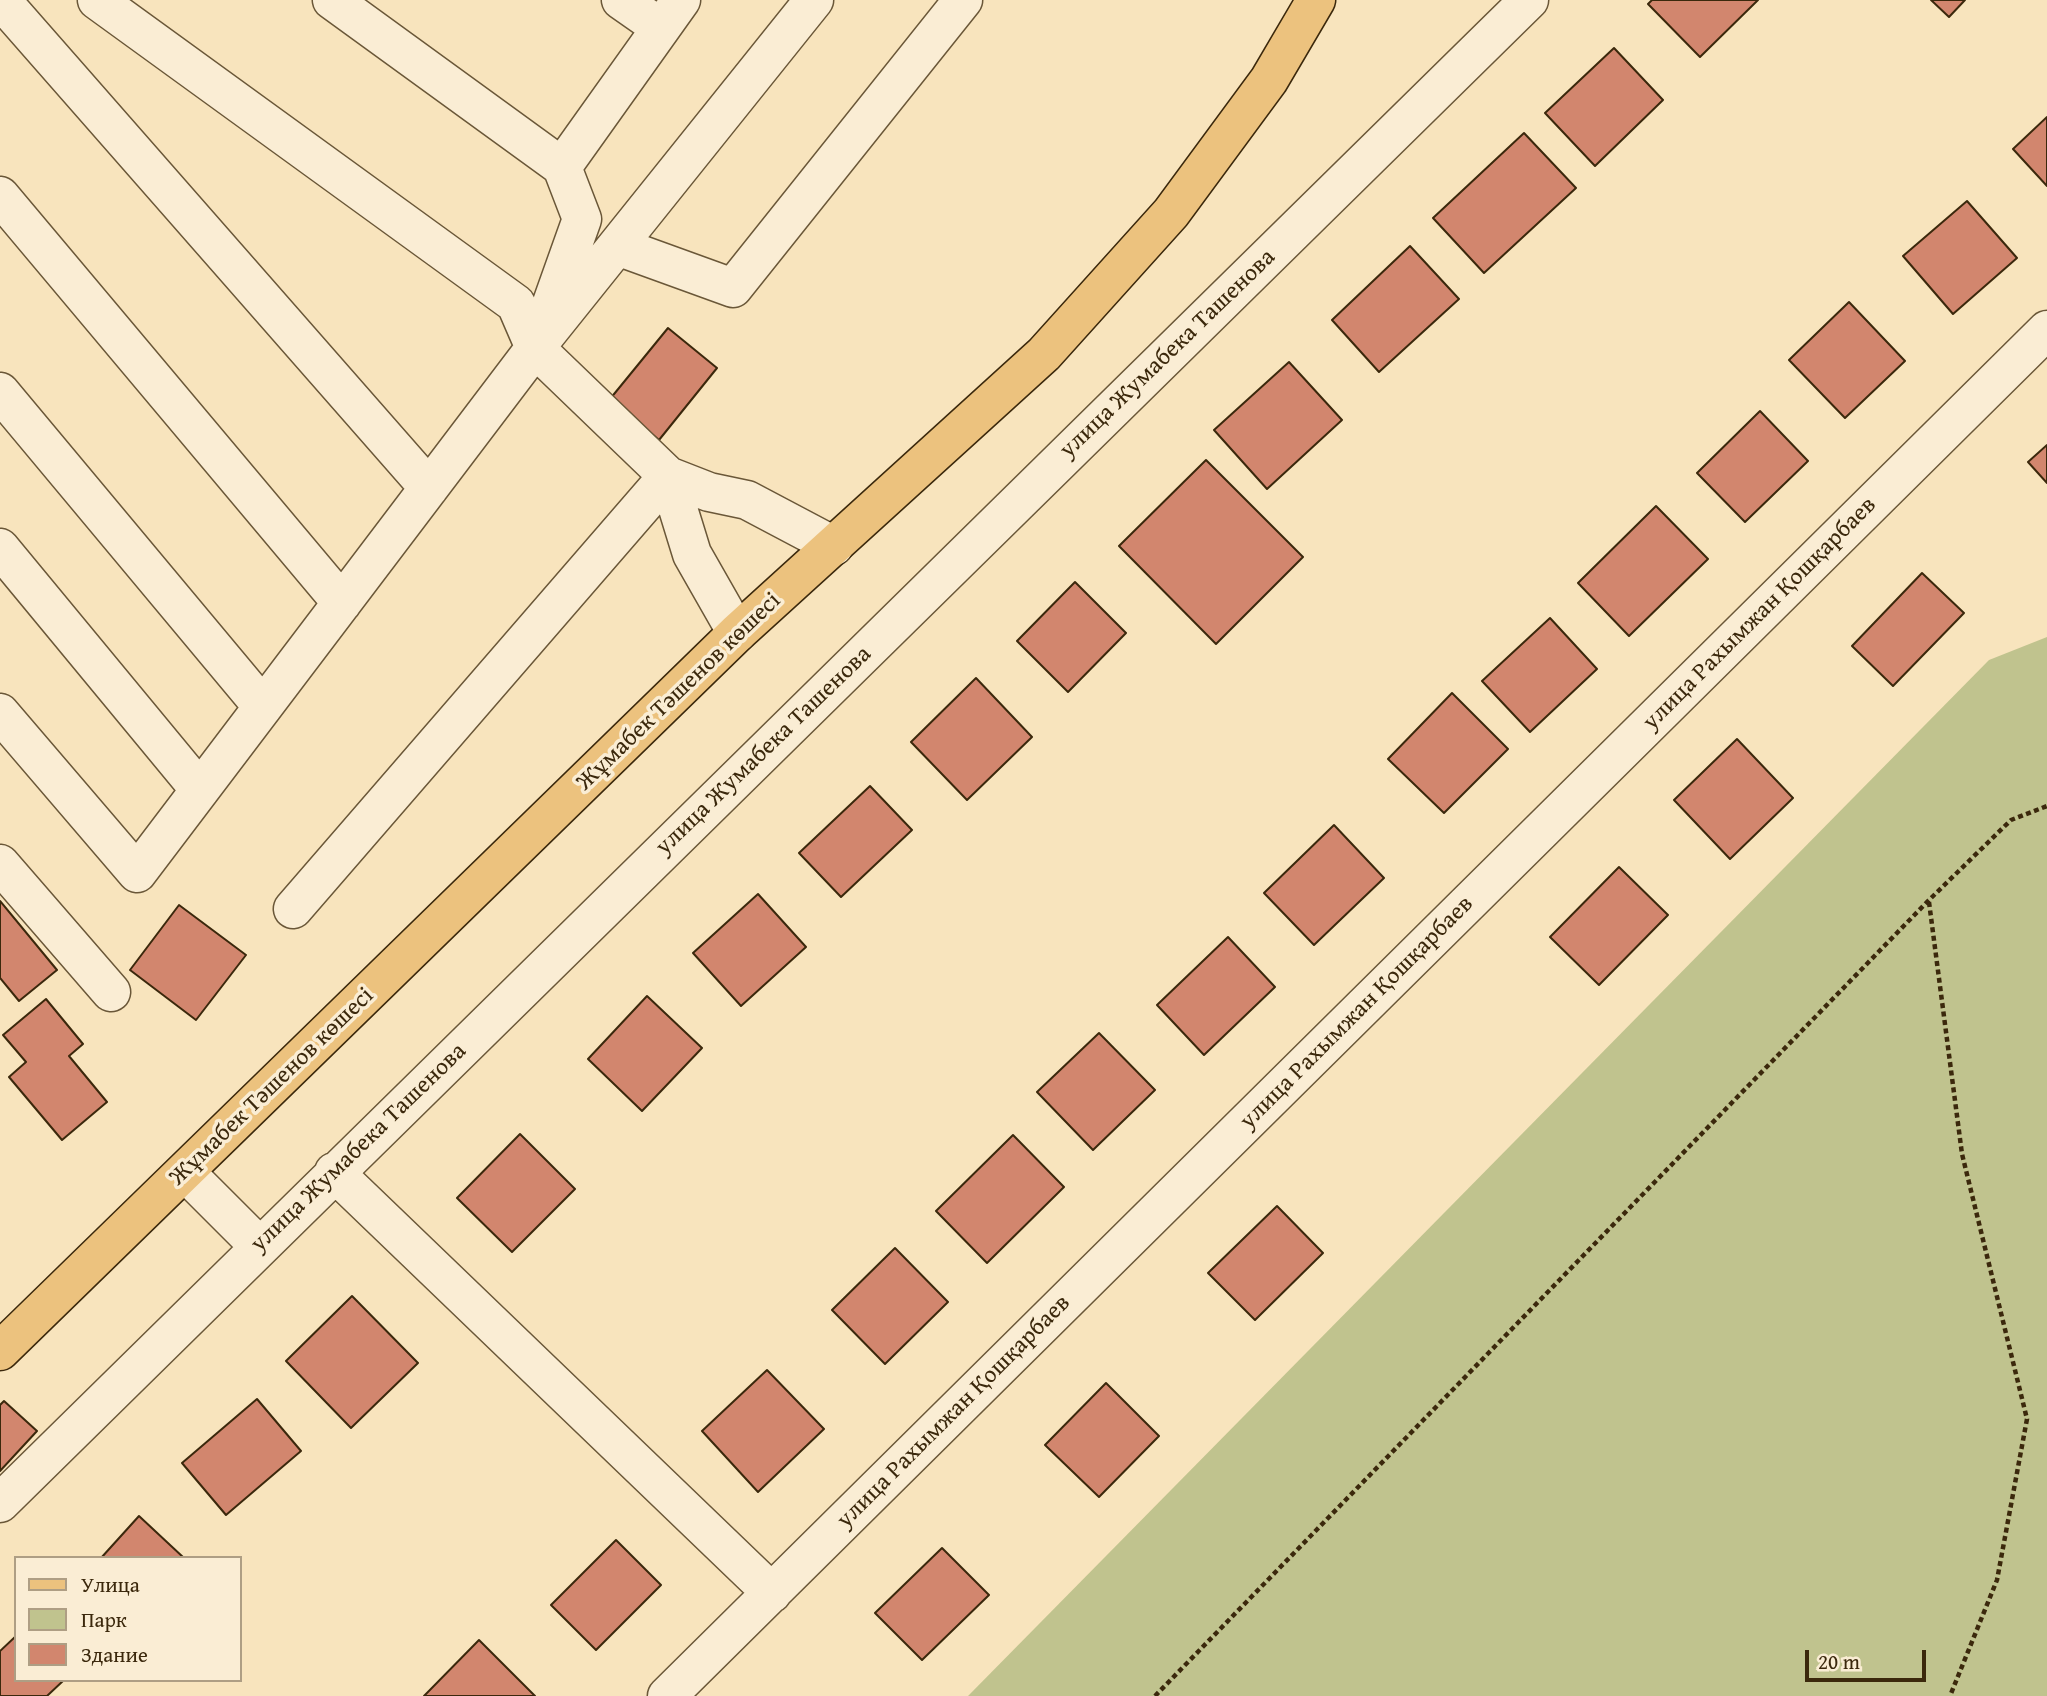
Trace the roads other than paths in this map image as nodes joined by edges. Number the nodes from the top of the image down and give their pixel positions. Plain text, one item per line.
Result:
1 (1, 0) edge
2 (97, 0) edge
3 (332, 0) edge
4 (621, 0) edge
5 (814, 0) edge
6 (963, 0) edge
7 (1317, 0) edge
8 (1529, 0) edge
9 (671, 14) edge
10 (562, 167) junction
11 (0, 196) edge
12 (617, 246) junction
13 (2047, 330) edge
14 (536, 348) junction
15 (0, 391) edge
16 (668, 477) junction
17 (429, 488) junction
18 (834, 545) junction
19 (0, 548) edge
20 (342, 603) junction
21 (737, 633) junction
22 (263, 707) junction
23 (0, 713) edge
24 (200, 790) junction
25 (0, 864) edge
26 (293, 909) dead end
27 (111, 992) dead end
28 (185, 1172) junction
29 (334, 1172) junction
30 (258, 1247) junction
31 (0, 1351) edge
32 (0, 1503) edge
33 (772, 1593) junction
34 (667, 1696) edge

1 - 17 street
2 - 14 street
3 - 10 street
4 - 9 street
5 - 12 street
6 - 12 street
7 - 18 main road, Жұмабек Тәшенов көшесі
8 - 29 street, улица Жумабека Ташенова
9 - 10 street
10 - 14 street
11 - 20 street
12 - 14 street
13 - 33 street, улица Рахымжан Қошқарбаев
14 - 16 street
14 - 17 street
15 - 22 street
16 - 18 street
16 - 21 street
16 - 26 street
17 - 20 street
18 - 21 main road, Жұмабек Тәшенов көшесі
19 - 24 street
20 - 22 street
21 - 28 main road, Жұмабек Тәшенов көшесі
22 - 24 street
23 - 24 street
25 - 27 street
28 - 30 street
28 - 31 main road, Жұмабек Тәшенов көшесі
29 - 30 street, улица Жумабека Ташенова
29 - 33 street
30 - 32 street, улица Жумабека Ташенова
33 - 34 street, улица Рахымжан Қошқарбаев

